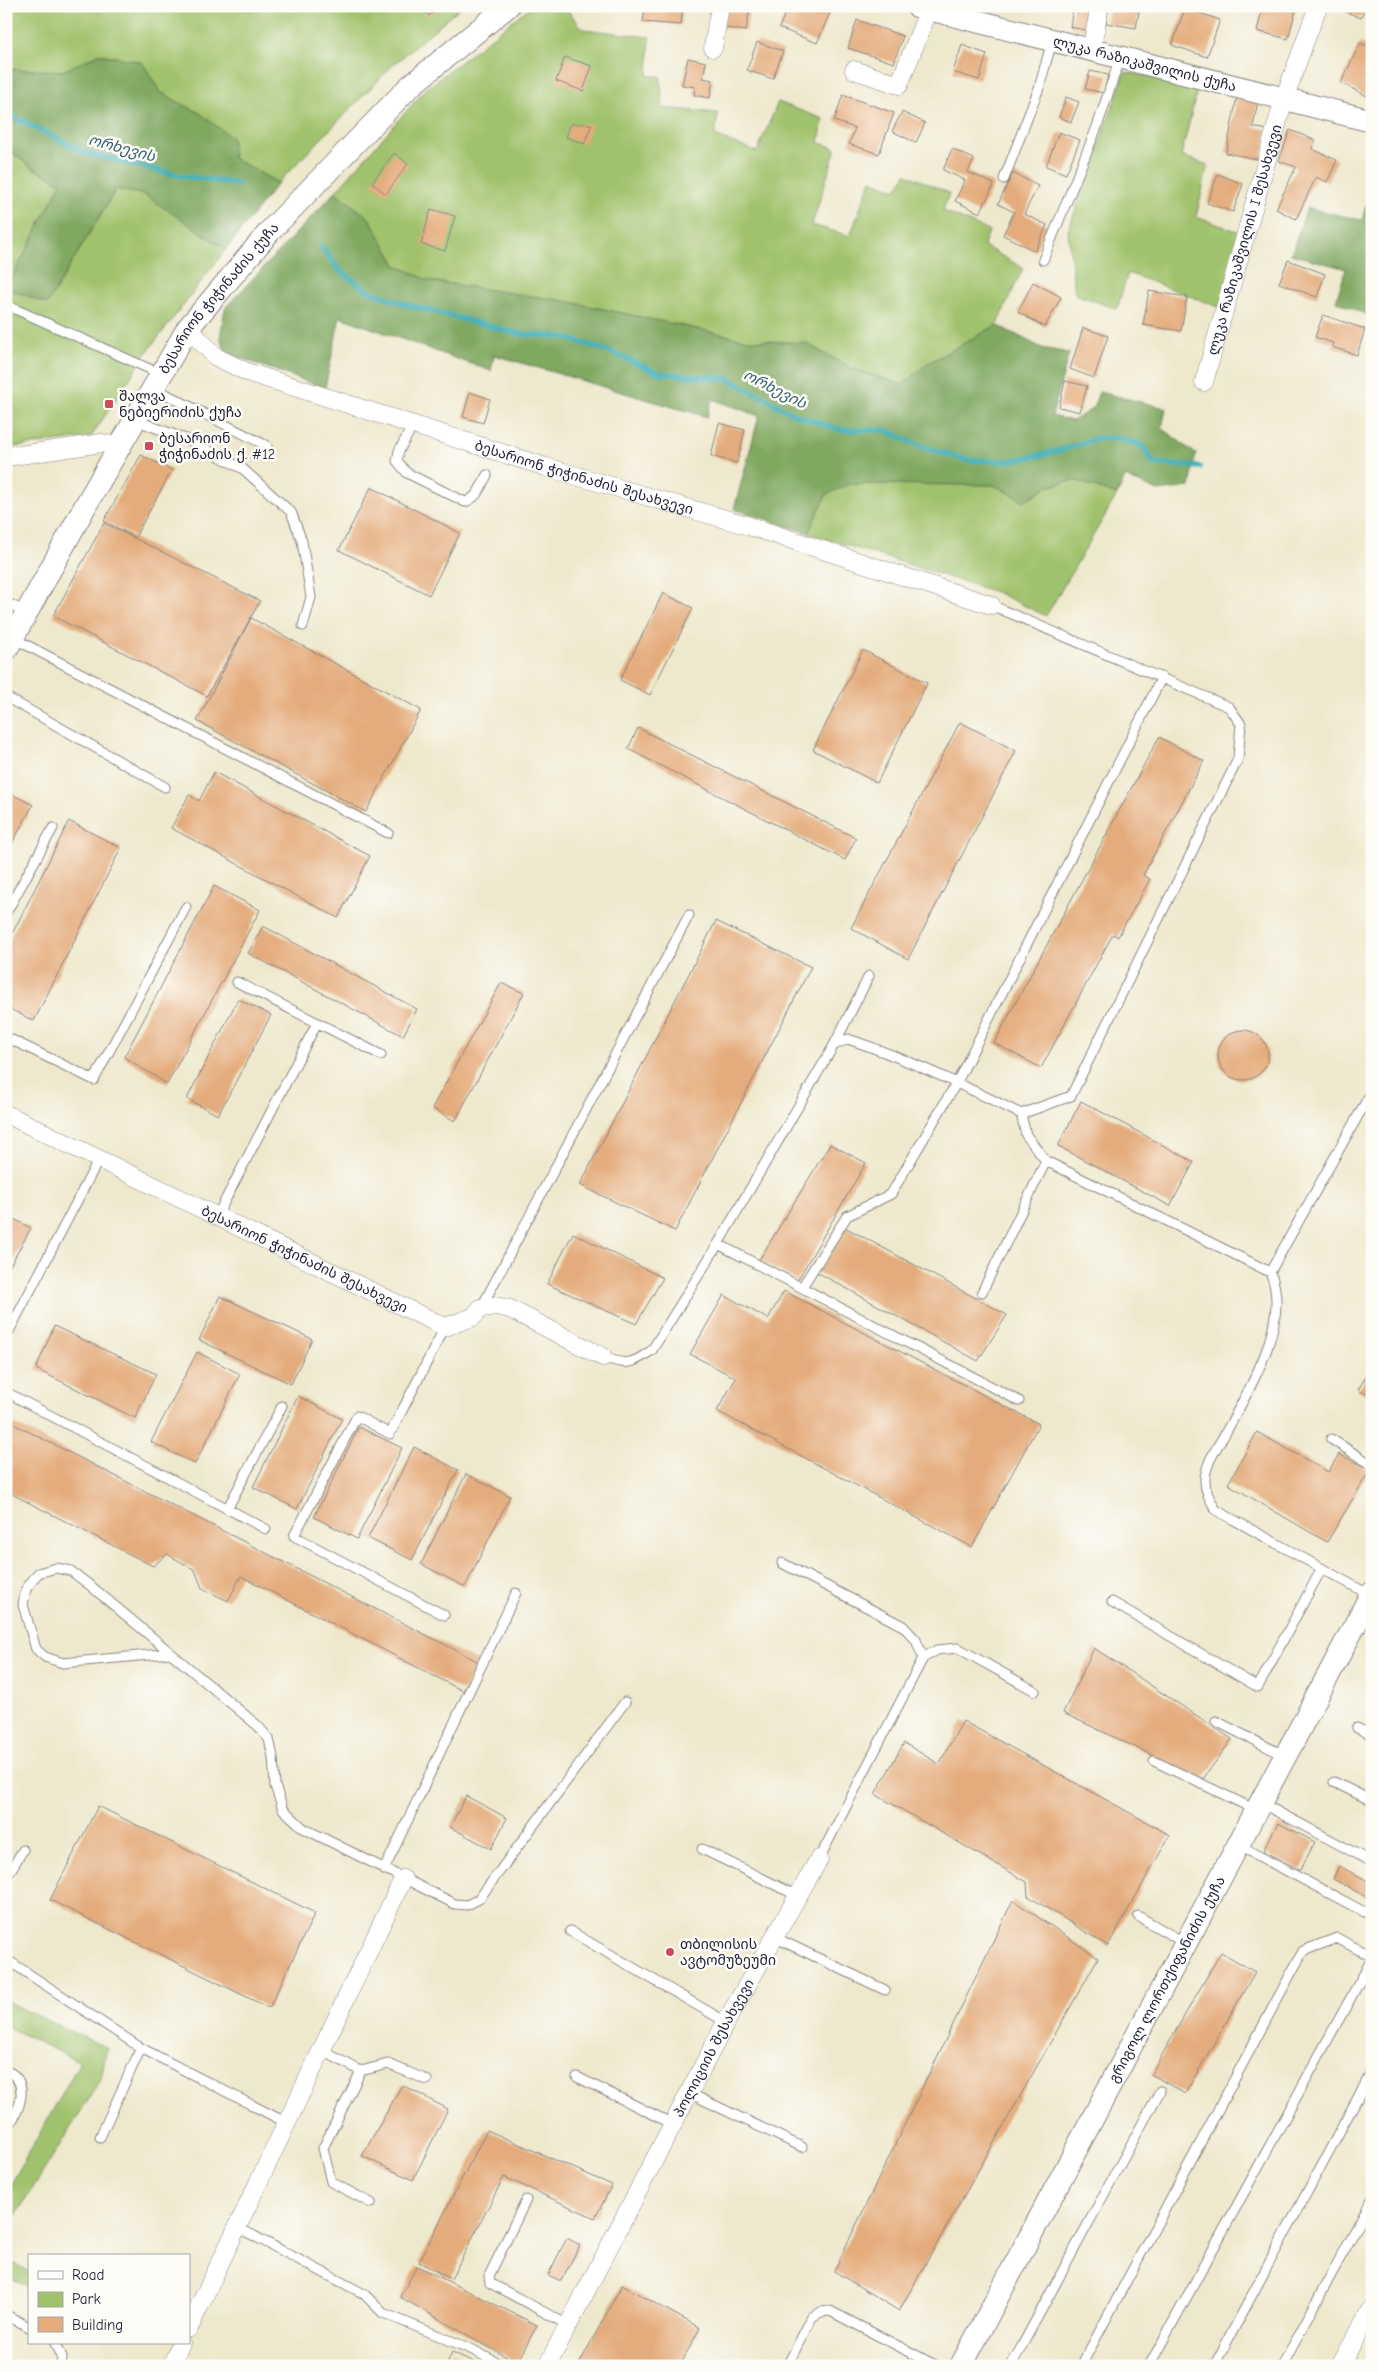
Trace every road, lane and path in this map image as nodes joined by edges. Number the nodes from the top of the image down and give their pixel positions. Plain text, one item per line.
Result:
1 (508, 6) edge
2 (720, 6) edge
3 (1100, 6) edge
4 (1318, 6) edge
5 (923, 8) edge
6 (1052, 40) junction
7 (713, 48) dead end
8 (1090, 50) junction
9 (1120, 58) junction
10 (854, 70) dead end
11 (1284, 99) junction
12 (1372, 121) edge
13 (1004, 178) dead end
14 (1043, 260) dead end
15 (6, 305) edge
16 (188, 328) junction
17 (158, 381) junction
18 (1204, 382) dead end
19 (135, 420) junction
20 (413, 425) junction
21 (267, 446) dead end
22 (119, 447) junction
23 (6, 457) edge
24 (487, 474) dead end
25 (6, 602) edge
26 (991, 605) joint
27 (27, 613) junction
28 (303, 626) dead end
29 (10, 644) edge
30 (1162, 678) junction
31 (6, 697) edge
32 (165, 787) dead end
33 (53, 828) dead end
34 (388, 833) dead end
35 (186, 907) dead end
36 (6, 913) edge
37 (688, 916) dead end
38 (868, 976) dead end
39 (237, 982) dead end
40 (317, 1023) junction
41 (6, 1036) edge
42 (834, 1045) junction
43 (381, 1055) dead end
44 (957, 1082) junction
45 (1372, 1091) edge
46 (6, 1114) edge
47 (1021, 1114) junction
48 (99, 1159) junction
49 (1046, 1160) junction
50 (217, 1216) junction
51 (718, 1244) junction
52 (1270, 1272) junction
53 (802, 1287) junction
54 (982, 1292) dead end
55 (481, 1308) junction
56 (445, 1327) junction
57 (6, 1337) edge
58 (603, 1357) joint
59 (6, 1392) edge
60 (1019, 1401) dead end
61 (282, 1406) dead end
62 (1331, 1439) dead end
63 (1372, 1465) edge
64 (227, 1509) junction
65 (266, 1529) dead end
66 (782, 1563) dead end
67 (1322, 1568) junction
68 (516, 1592) dead end
69 (1371, 1594) edge
70 (1112, 1602) dead end
71 (444, 1615) dead end
72 (171, 1653) junction
73 (923, 1658) junction
74 (1035, 1691) dead end
75 (625, 1702) dead end
76 (1216, 1722) dead end
77 (1357, 1728) dead end
78 (1372, 1735) edge
79 (1285, 1756) junction
80 (1154, 1761) dead end
81 (1334, 1782) dead end
82 (1372, 1801) edge
83 (1258, 1807) junction
84 (1238, 1845) junction
85 (23, 1850) dead end
86 (702, 1850) dead end
87 (819, 1859) joint
88 (1372, 1862) edge
89 (384, 1870) junction
90 (6, 1878) edge
91 (403, 1879) junction
92 (798, 1896) junction
93 (1138, 1916) dead end
94 (1372, 1916) edge
95 (570, 1931) dead end
96 (774, 1937) junction
97 (1186, 1943) junction
98 (1372, 1958) edge
99 (6, 1959) edge
100 (885, 1990) dead end
101 (726, 2022) junction
102 (141, 2048) junction
103 (321, 2050) junction
104 (6, 2070) edge
105 (361, 2071) junction
106 (1372, 2071) edge
107 (577, 2077) dead end
108 (427, 2080) dead end
109 (1160, 2091) dead end
110 (689, 2093) junction
111 (287, 2123) junction
112 (672, 2124) junction
113 (6, 2131) edge
114 (100, 2137) dead end
115 (802, 2147) dead end
116 (1372, 2199) edge
117 (526, 2200) dead end
118 (371, 2203) dead end
119 (237, 2227) junction
120 (1372, 2307) edge
121 (6, 2315) edge
122 (568, 2325) junction
123 (28, 2326) edge
124 (190, 2326) edge
125 (56, 2344) edge
126 (181, 2344) edge
127 (61, 2366) edge
128 (171, 2366) edge
129 (503, 2366) edge
130 (547, 2366) edge
131 (787, 2366) edge
132 (937, 2366) edge
133 (961, 2366) edge
134 (1011, 2366) edge
135 (1081, 2366) edge
136 (1149, 2366) edge
137 (1214, 2366) edge
138 (1282, 2366) edge
139 (1340, 2366) edge

1 - 16 street, ბესარიონ ჭიჭინაძის ქუჩა
2 - 7 street
3 - 8 street
4 - 11 street, ლუკა რაზიკაშვილის I შესახვევი
5 - 6 street, ლუკა რაზიკაშვილის ქუჩა
5 - 10 street
6 - 8 street, ლუკა რაზიკაშვილის ქუჩა
6 - 13 lane
8 - 9 street, ლუკა რაზიკაშვილის ქუჩა
9 - 11 street, ლუკა რაზიკაშვილის ქუჩა
9 - 14 lane
11 - 12 street, ლუკა რაზიკაშვილის ქუჩა
11 - 18 street, ლუკა რაზიკაშვილის I შესახვევი
15 - 17 lane
16 - 17 street, ბესარიონ ჭიჭინაძის ქუჩა
16 - 20 street, ბესარიონ ჭიჭინაძის შესახვევი
17 - 19 street, ბესარიონ ჭიჭინაძის ქუჩა
17 - 21 lane
19 - 22 street, ბესარიონ ჭიჭინაძის ქუჩა
19 - 28 lane
20 - 24 lane
20 - 26 street, ბესარიონ ჭიჭინაძის შესახვევი
22 - 23 street
22 - 27 street, ბესარიონ ჭიჭინაძის ქუჩა
25 - 27 lane
26 - 30 lane
27 - 29 street, ბესარიონ ჭიჭინაძის ქუჩა
29 - 34 lane
30 - 44 lane
30 - 47 lane
31 - 32 lane
33 - 36 lane
35 - 41 lane
37 - 55 lane
38 - 42 lane
39 - 40 lane
40 - 43 lane
40 - 50 lane
42 - 44 lane
42 - 51 lane
44 - 47 lane
44 - 53 lane
45 - 52 lane
46 - 48 street, ბესარიონ ჭიჭინაძის შესახვევი
47 - 49 lane
48 - 50 street, ბესარიონ ჭიჭინაძის შესახვევი
48 - 57 lane
49 - 52 lane
49 - 54 lane
50 - 56 street, ბესარიონ ჭიჭინაძის შესახვევი
51 - 53 lane
51 - 58 lane
52 - 67 lane
53 - 60 lane
55 - 56 street
55 - 58 street
56 - 71 lane
59 - 64 lane
61 - 64 lane
62 - 63 lane
64 - 65 lane
66 - 73 lane
67 - 69 lane
67 - 70 lane
68 - 89 lane
69 - 79 street, გრიგოლ ლორთქიფანიძის ქუჩა
72 - 72 lane
72 - 89 lane
73 - 74 lane
73 - 87 lane, პოლიციის შესახვევი
75 - 91 lane
76 - 79 lane
77 - 78 lane
79 - 83 street, გრიგოლ ლორთქიფანიძის ქუჩა
80 - 83 lane
81 - 82 lane
83 - 84 street, გრიგოლ ლორთქიფანიძის ქუჩა
83 - 88 lane
84 - 94 lane
84 - 97 street, გრიგოლ ლორთქიფანიძის ქუჩა
85 - 90 lane
86 - 92 lane
87 - 92 street, პოლიციის შესახვევი
89 - 91 lane
91 - 103 street
92 - 96 street, პოლიციის შესახვევი
93 - 97 lane
95 - 101 lane
96 - 100 lane
96 - 101 street, პოლიციის შესახვევი
97 - 133 street, გრიგოლ ლორთქიფანიძის ქუჩა
98 - 135 lane
98 - 136 lane
99 - 102 lane
101 - 110 street, პოლიციის შესახვევი
102 - 111 lane
102 - 114 lane
103 - 105 lane
103 - 111 street
104 - 113 lane
105 - 108 lane
105 - 118 lane
106 - 137 lane
107 - 112 lane
109 - 134 lane
110 - 112 street, პოლიციის შესახვევი
110 - 115 lane
111 - 119 street
112 - 122 street, პოლიციის შესახვევი
116 - 138 lane
117 - 122 lane
119 - 124 street
119 - 129 lane
120 - 139 street
121 - 123 lane
122 - 130 street, პოლიციის შესახვევი
125 - 127 lane
126 - 128 street
131 - 132 lane

